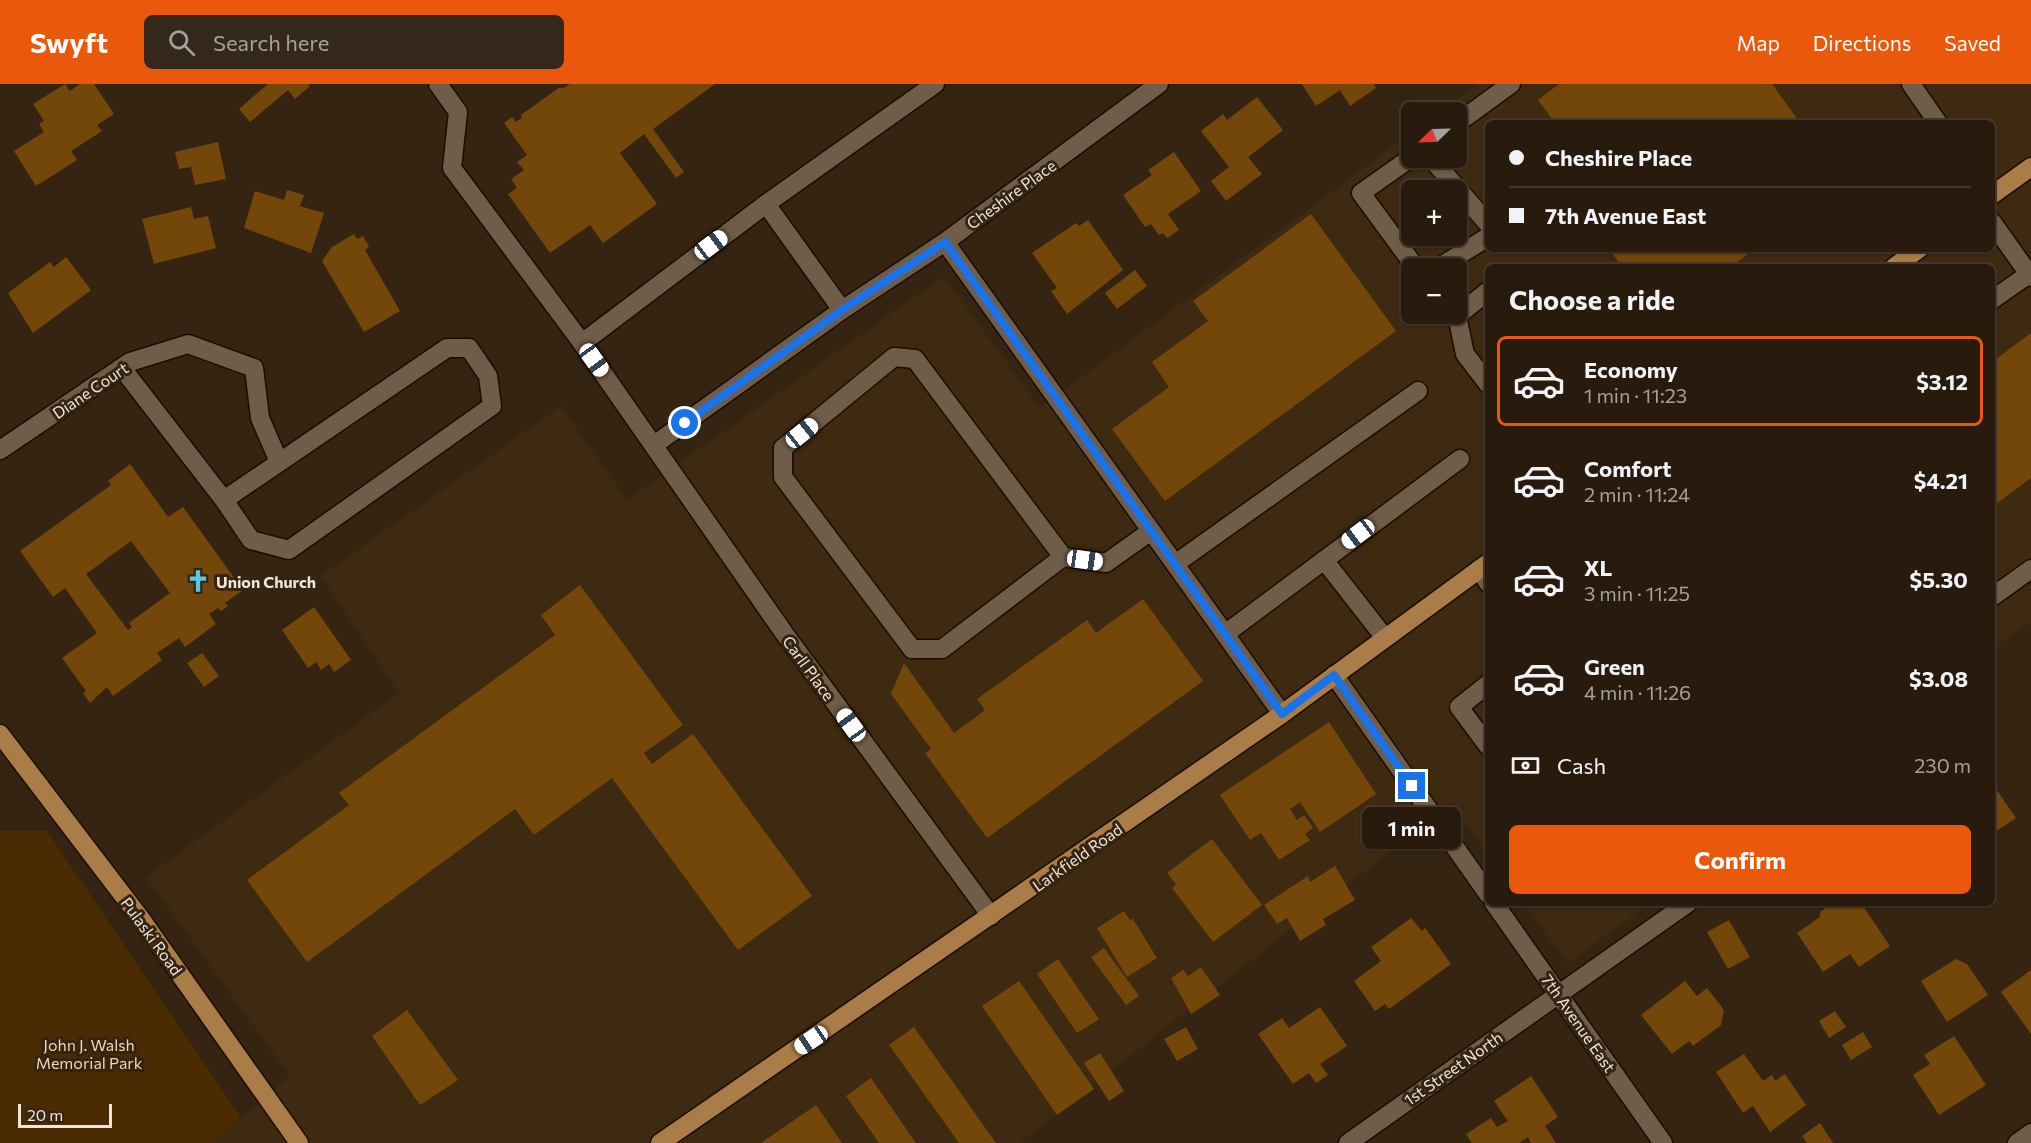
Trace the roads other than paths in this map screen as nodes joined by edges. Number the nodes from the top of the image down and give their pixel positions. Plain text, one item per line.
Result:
1 (438, 84) edge
2 (935, 84) edge
3 (1159, 84) edge
4 (1511, 84) edge
5 (1911, 84) edge
6 (1467, 116) edge
7 (1936, 120) edge
8 (1401, 165) edge
9 (2031, 167) edge
10 (1440, 168) edge
11 (1995, 193) edge
12 (766, 204) junction
13 (1485, 221) edge
14 (1995, 226) edge
15 (1485, 239) edge
16 (945, 242) junction
17 (1915, 252) edge
18 (1409, 258) edge
19 (1454, 258) edge
20 (1898, 264) edge
21 (2030, 276) edge
22 (1485, 293) edge
23 (1995, 298) edge
24 (842, 310) junction
25 (582, 343) junction
26 (122, 368) junction
27 (1485, 380) edge
28 (1418, 391) dead end
29 (654, 445) junction
30 (0, 450) edge
31 (1460, 459) dead end
32 (279, 462) junction
33 (224, 500) junction
34 (1151, 531) junction
35 (1063, 557) junction
36 (1324, 560) junction
37 (1175, 564) junction
38 (2031, 569) edge
39 (1485, 572) edge
40 (1995, 595) edge
41 (1225, 634) junction
42 (1384, 638) junction
43 (1334, 675) junction
44 (1485, 686) edge
45 (1282, 714) junction
46 (0, 734) edge
47 (1485, 742) edge
48 (1485, 890) edge
49 (1496, 906) edge
50 (1684, 906) edge
51 (991, 916) junction
52 (1558, 994) junction
53 (2031, 1133) edge
54 (299, 1143) edge
55 (660, 1143) edge
56 (1348, 1143) edge
57 (1663, 1143) edge
58 (2017, 1143) edge

1 - 25 street, Carll Place
2 - 12 street
3 - 16 street, Cheshire Place
4 - 6 street
5 - 7 street
8 - 18 street
9 - 11 main road
10 - 13 street
12 - 24 street
12 - 25 street
14 - 21 street
15 - 19 street
16 - 24 street, Cheshire Place
16 - 34 street
17 - 20 main road
21 - 23 street
22 - 27 street
24 - 29 street, Cheshire Place
25 - 29 street, Carll Place
26 - 30 street, Diane Court
26 - 32 street, Diane Court
26 - 33 street
28 - 37 street
29 - 51 street, Carll Place
31 - 36 street
32 - 33 street
32 - 33 street
34 - 35 street
34 - 37 street
35 - 35 street
36 - 41 street
36 - 42 street
37 - 41 street
38 - 40 street
39 - 42 main road, Larkfield Road
41 - 45 street
42 - 43 main road, Larkfield Road
43 - 45 main road, Larkfield Road
43 - 48 street
44 - 47 street
45 - 51 main road, Larkfield Road
46 - 54 main road, Pulaski Road
49 - 52 street, 7th Avenue East
50 - 52 street, 1st Street North
51 - 55 main road, Larkfield Road
52 - 56 street, 1st Street North
52 - 57 street, 7th Avenue East
53 - 58 street

